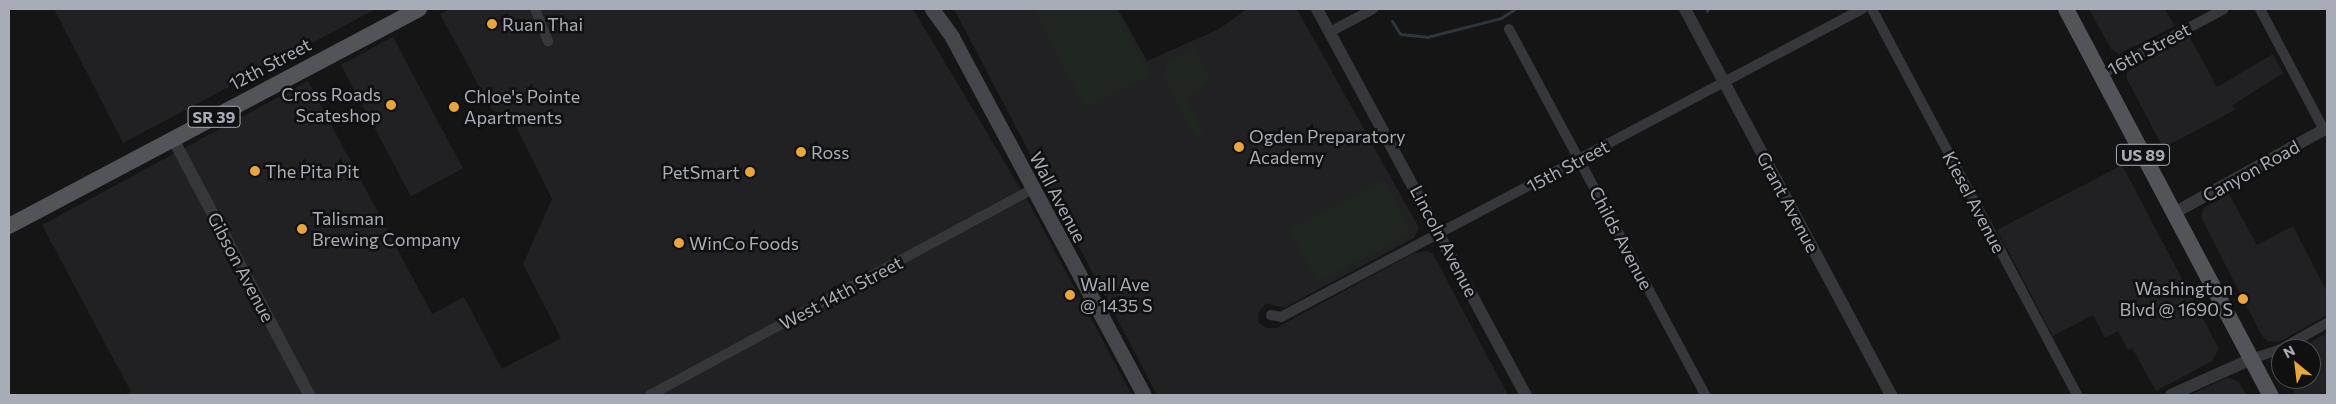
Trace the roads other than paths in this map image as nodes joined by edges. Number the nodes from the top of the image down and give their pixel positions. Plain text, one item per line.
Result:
1 (419, 9) edge
2 (535, 9) edge
3 (1318, 9) edge
4 (1373, 9) edge
5 (1684, 9) edge
6 (1862, 9) edge
7 (1872, 9) edge
8 (2066, 9) edge
9 (2224, 9) edge
10 (2260, 9) edge
11 (936, 11) edge
12 (1508, 28) dead end
13 (1330, 32) junction
14 (548, 41) dead end
15 (2100, 75) junction
16 (1724, 82) junction
17 (2326, 129) edge
18 (173, 139) junction
19 (1579, 160) junction
20 (1032, 189) junction
21 (2174, 214) junction
22 (9, 226) edge
23 (1440, 234) junction
24 (1271, 315) dead end
25 (2327, 323) edge
26 (2299, 339) edge
27 (2271, 352) edge
28 (2251, 359) junction
29 (309, 395) edge
30 (650, 395) edge
31 (1144, 395) edge
32 (1526, 395) edge
33 (1705, 395) edge
34 (1891, 395) edge
35 (2077, 395) edge
36 (2171, 395) edge
37 (2270, 395) edge

1 - 18 main road, 12th Street / SR 39
2 - 14 street
3 - 13 street, Lincoln Avenue
4 - 13 street
5 - 16 street, Grant Avenue
6 - 16 street, 15th Street
7 - 35 street, Kiesel Avenue
8 - 15 main road, US 89
9 - 15 street, 16th Street
10 - 17 street
11 - 20 main road, Wall Avenue
12 - 19 street, Childs Avenue
13 - 23 street, Lincoln Avenue
15 - 21 main road, US 89
16 - 19 street, 15th Street
16 - 34 street, Grant Avenue
17 - 21 street, Canyon Road
18 - 22 main road, 12th Street / SR 39
18 - 29 street, Gibson Avenue
19 - 23 street, 15th Street
19 - 33 street, Childs Avenue
20 - 30 street, West 14th Street
20 - 31 main road, Wall Avenue
21 - 28 main road, US 89
23 - 24 street, 15th Street
23 - 32 street, Lincoln Avenue
25 - 26 street
27 - 28 street
28 - 36 street
28 - 37 main road, US 89

